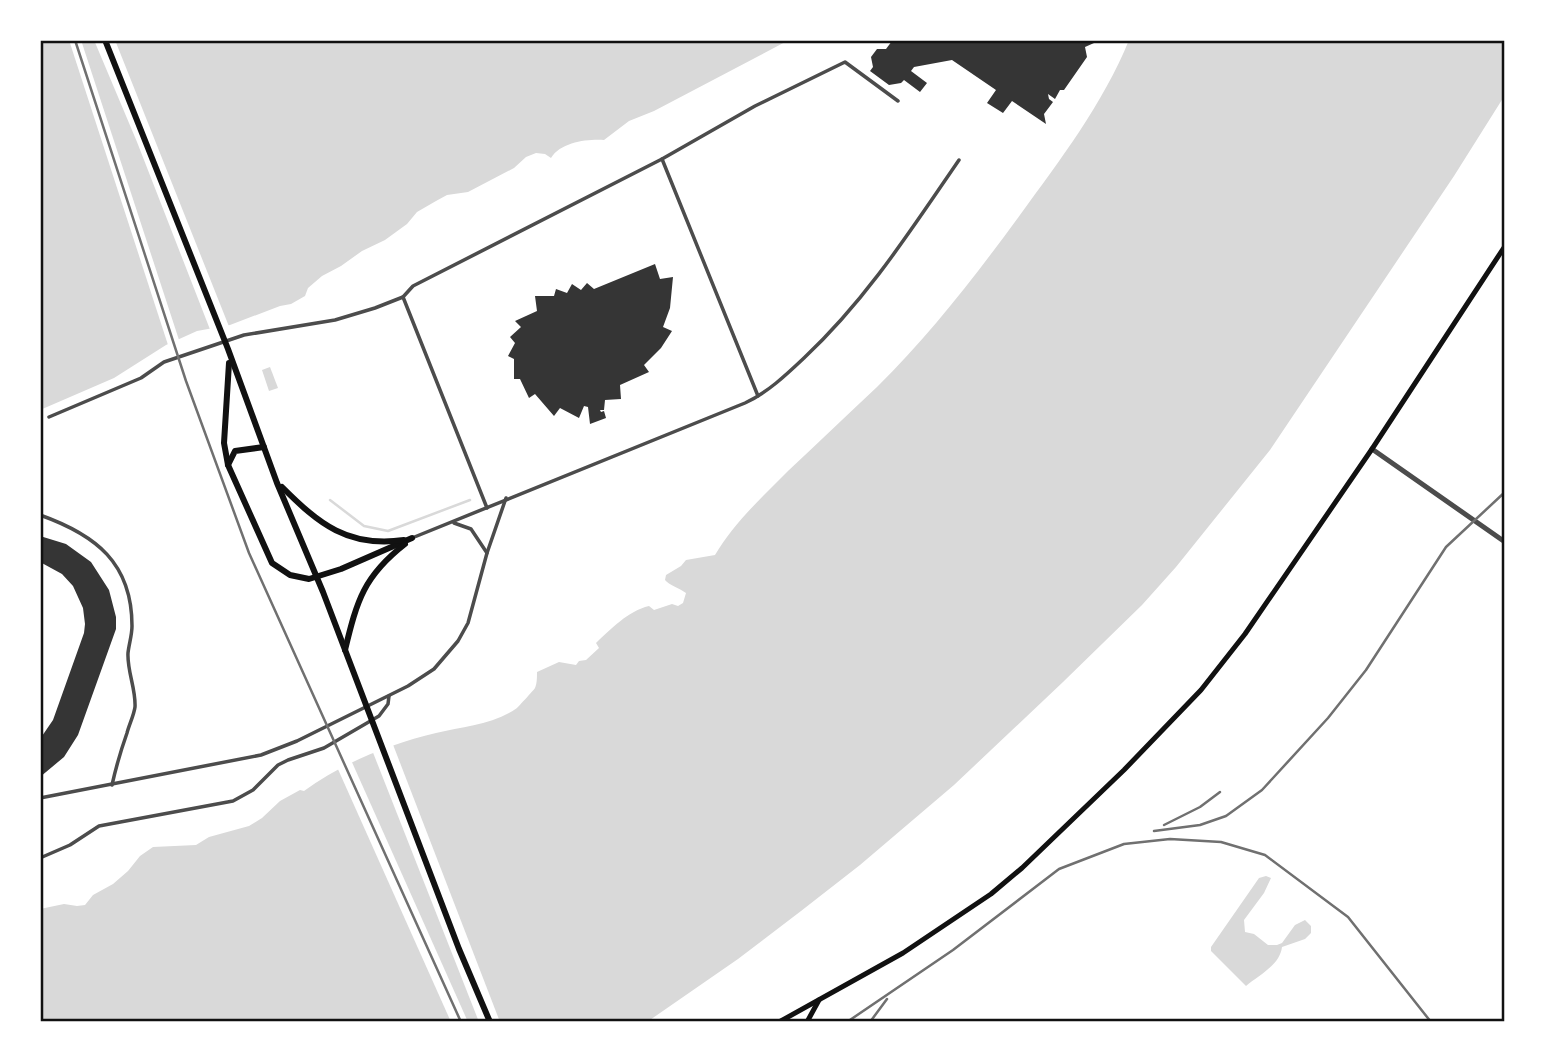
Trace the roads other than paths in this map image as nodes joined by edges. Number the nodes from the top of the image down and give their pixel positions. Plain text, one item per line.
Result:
1 (105, 40) edge
2 (898, 101) dead end
3 (662, 159) junction
4 (959, 160) dead end
5 (1505, 246) edge
6 (403, 296) junction
7 (230, 359) junction
8 (758, 396) junction
9 (49, 417) dead end
10 (264, 447) junction
11 (1372, 449) junction
12 (228, 465) junction
13 (278, 483) junction
14 (506, 498) junction
15 (487, 508) junction
16 (40, 515) edge
17 (452, 523) junction
18 (412, 538) junction
19 (1505, 542) edge
20 (487, 553) junction
21 (345, 650) junction
22 (389, 696) junction
23 (111, 786) junction
24 (40, 798) edge
25 (40, 859) edge
26 (820, 999) junction
27 (490, 1022) edge
28 (779, 1022) edge
29 (807, 1022) edge

1 - 7 main road
2 - 3 street
3 - 6 street
3 - 8 street
4 - 8 street
5 - 11 main road
6 - 9 street
6 - 15 street
7 - 10 main road
7 - 12 main road
8 - 14 street
10 - 12 main road
10 - 13 main road
11 - 19 street
11 - 26 main road
12 - 18 main road
13 - 18 main road
13 - 21 main road
14 - 15 street
14 - 20 street
15 - 17 street
16 - 23 street
17 - 18 street
17 - 20 street
18 - 21 main road
20 - 22 street
21 - 27 main road
22 - 23 street
22 - 25 street
23 - 24 street
26 - 28 main road
26 - 29 main road

